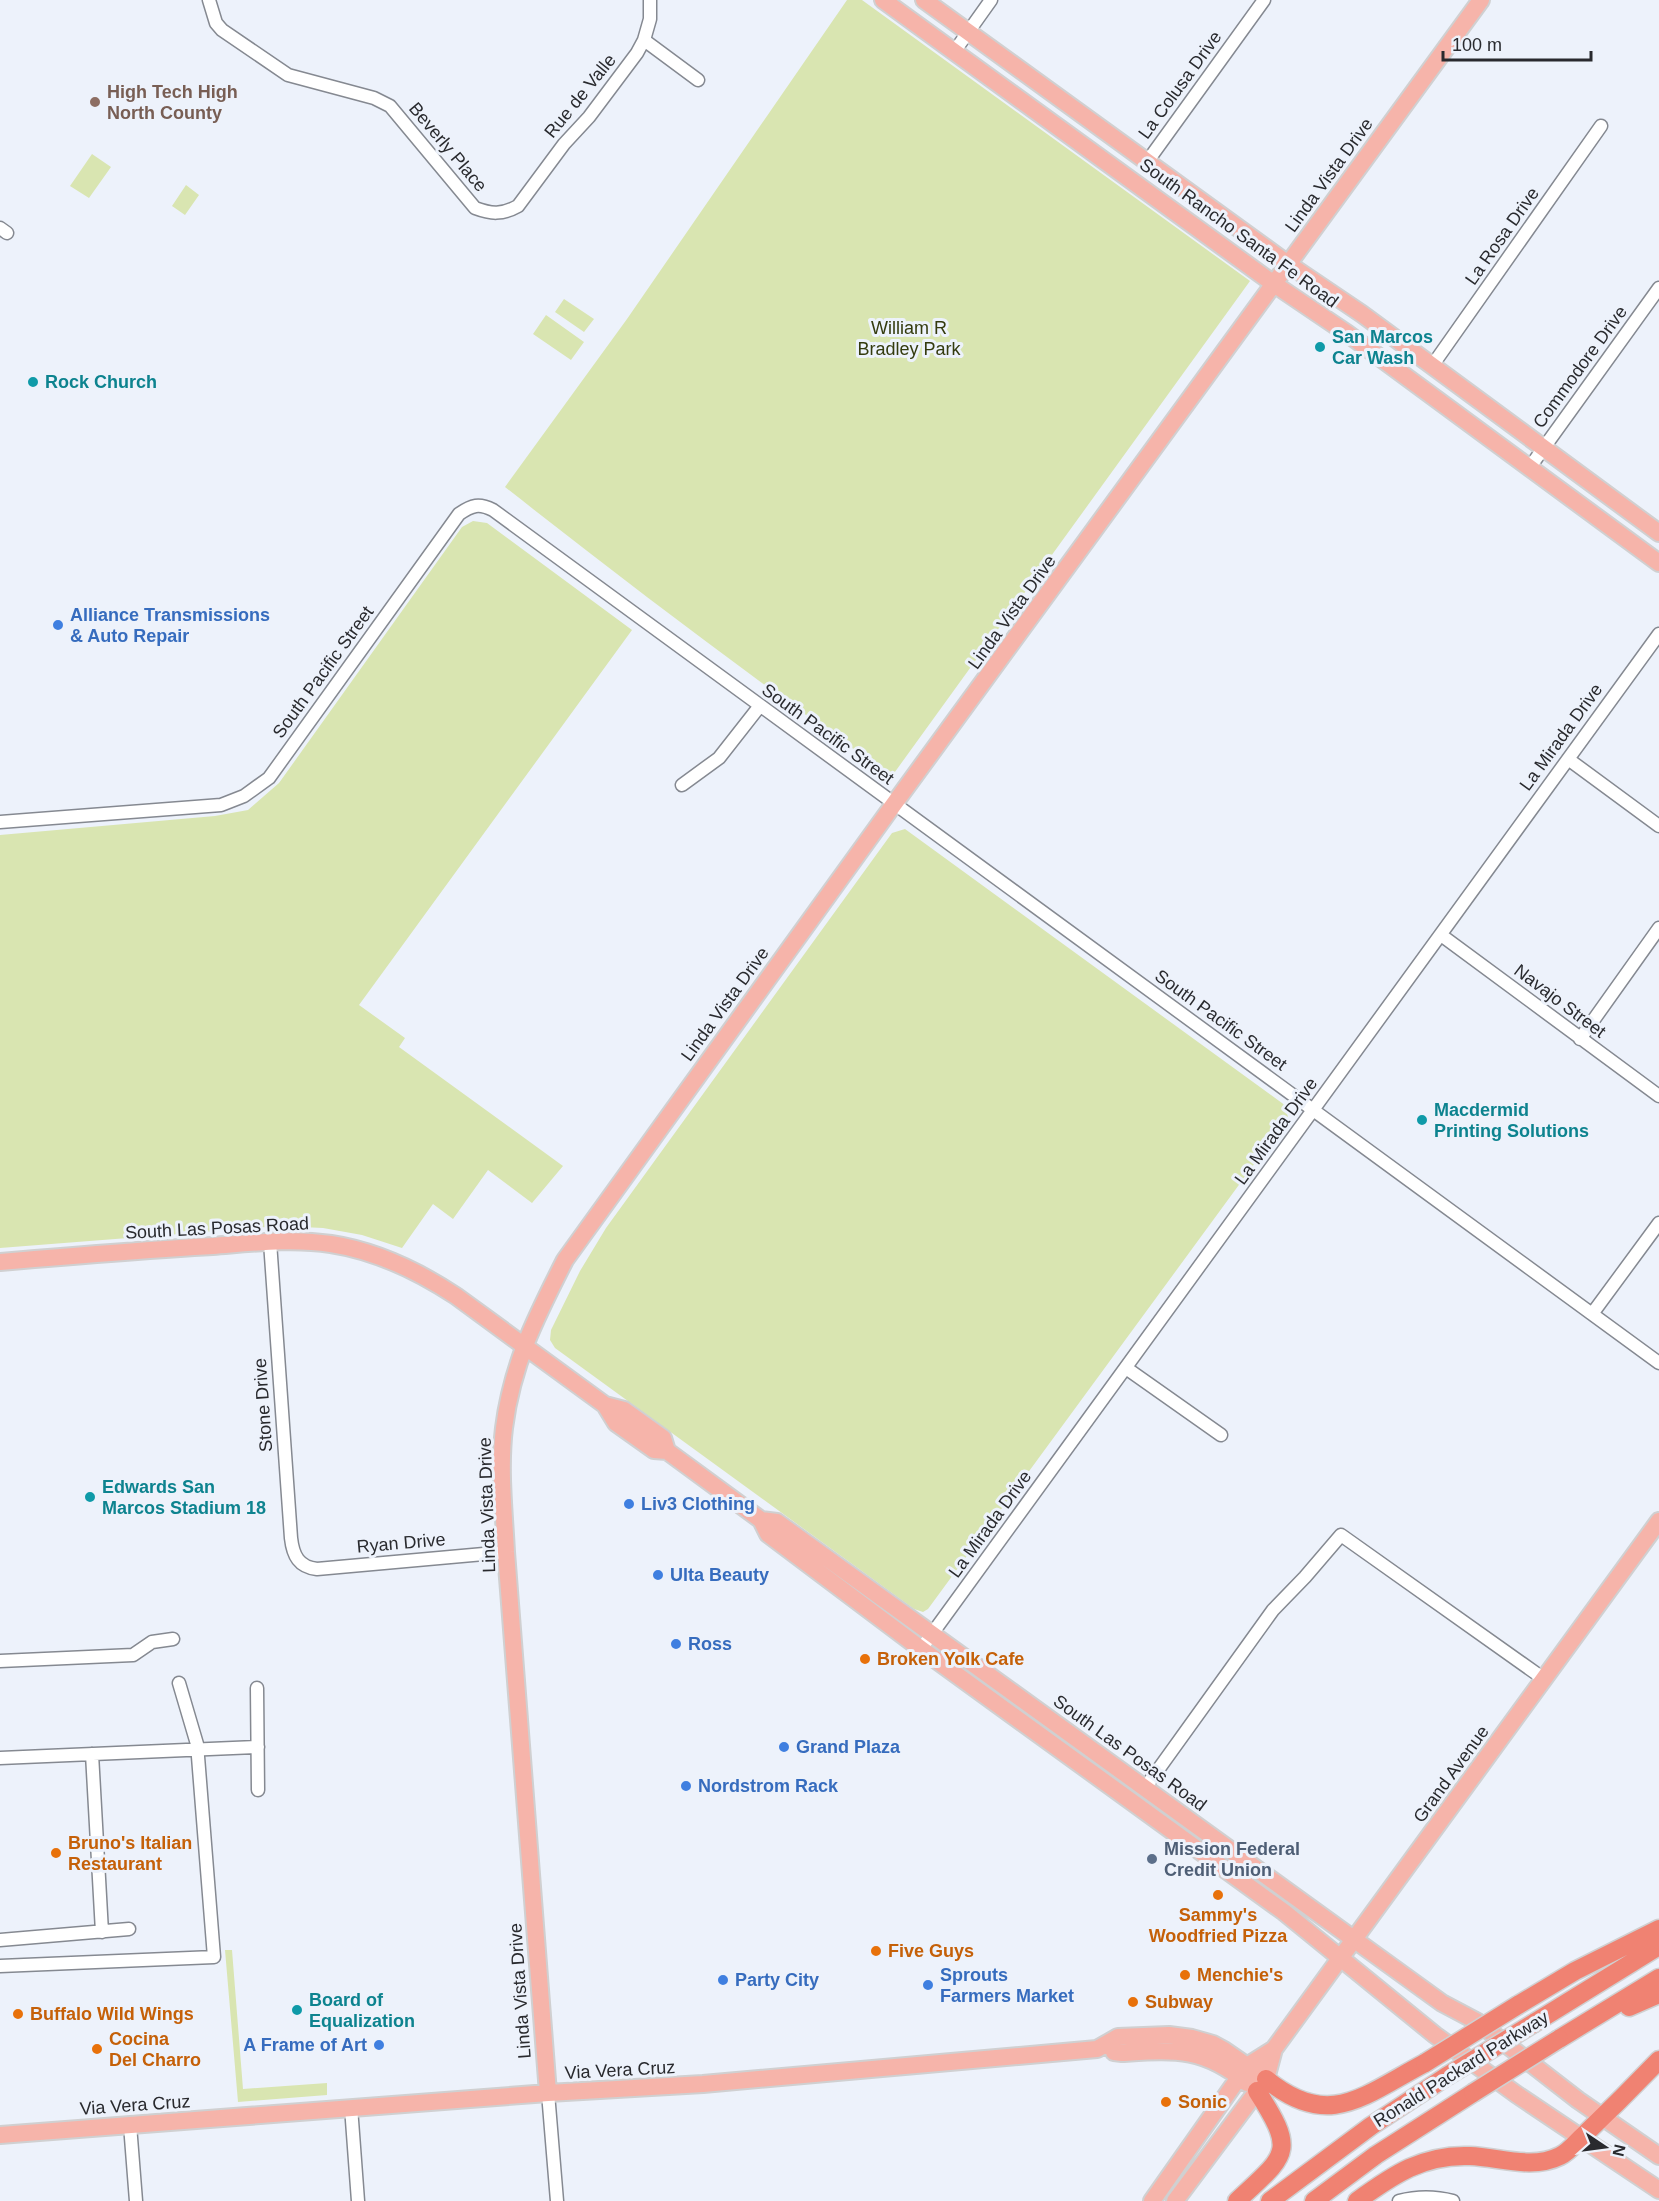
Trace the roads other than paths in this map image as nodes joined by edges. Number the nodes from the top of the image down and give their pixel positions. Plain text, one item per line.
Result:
1 (209, 0) edge
2 (650, 0) edge
3 (883, 0) edge
4 (924, 0) edge
5 (991, 0) edge
6 (1263, 0) edge
7 (1481, 0) edge
8 (968, 32) junction
9 (644, 40) junction
10 (954, 52) junction
11 (698, 80) dead end
12 (1601, 126) dead end
13 (1147, 162) junction
14 (518, 206) joint
15 (1288, 264) junction
16 (1274, 284) junction
17 (1659, 288) edge
18 (1432, 366) junction
19 (1544, 448) junction
20 (1530, 467) junction
21 (1659, 533) edge
22 (1659, 563) edge
23 (1659, 634) edge
24 (759, 707) junction
25 (1568, 759) junction
26 (682, 784) dead end
27 (894, 804) junction
28 (0, 822) edge
29 (1659, 826) edge
30 (1659, 928) edge
31 (1441, 935) junction
32 (1580, 1039) junction
33 (1659, 1096) edge
34 (1314, 1110) junction
35 (1659, 1223) edge
36 (270, 1242) junction
37 (0, 1262) edge
38 (1593, 1314) junction
39 (523, 1347) junction
40 (1659, 1363) edge
41 (1126, 1368) junction
42 (1221, 1435) dead end
43 (761, 1520) junction
44 (1659, 1521) edge
45 (506, 1552) junction
46 (300, 1563) joint
47 (932, 1634) junction
48 (172, 1639) dead end
49 (921, 1649) junction
50 (0, 1661) edge
51 (1544, 1679) junction
52 (179, 1683) dead end
53 (257, 1688) dead end
54 (258, 1747) junction
55 (197, 1750) junction
56 (92, 1754) junction
57 (0, 1758) edge
58 (1145, 1788) junction
59 (258, 1790) dead end
60 (129, 1929) dead end
61 (1659, 1929) edge
62 (102, 1932) junction
63 (0, 1940) edge
64 (1355, 1940) junction
65 (1659, 1946) edge
66 (1341, 1958) junction
67 (0, 1966) edge
68 (1659, 1978) edge
69 (1659, 1994) edge
70 (1559, 2039) junction
71 (1274, 2049) junction
72 (1659, 2060) edge
73 (1243, 2072) junction
74 (1261, 2085) junction
75 (548, 2093) junction
76 (351, 2108) junction
77 (1602, 2117) junction
78 (130, 2125) junction
79 (0, 2135) edge
80 (1581, 2138) junction
81 (1659, 2156) edge
82 (1173, 2172) junction
83 (1659, 2190) edge
84 (136, 2201) edge
85 (358, 2201) edge
86 (556, 2201) edge
87 (1152, 2201) edge
88 (1165, 2201) edge
89 (1175, 2201) edge
90 (1237, 2201) edge
91 (1270, 2201) edge
92 (1314, 2201) edge
93 (1357, 2201) edge
94 (1399, 2201) edge
95 (1453, 2201) edge

1 - 14 street, Beverly Place
2 - 9 street, Rue de Valle
3 - 10 main road, South Rancho Santa Fe Road
4 - 8 main road, South Rancho Santa Fe Road
5 - 8 street
6 - 13 street, La Colusa Drive
7 - 15 main road, Linda Vista Drive
8 - 10 street
8 - 13 main road, South Rancho Santa Fe Road
9 - 11 street
9 - 14 street, Rue de Valle
10 - 16 main road, South Rancho Santa Fe Road
12 - 18 street, La Rosa Drive
13 - 15 main road, South Rancho Santa Fe Road
15 - 16 main road, Linda Vista Drive
15 - 18 main road, South Rancho Santa Fe Road
16 - 20 main road, South Rancho Santa Fe Road
16 - 27 main road, Linda Vista Drive
17 - 19 street, Commodore Drive
18 - 19 main road, South Rancho Santa Fe Road
19 - 20 street, Commodore Drive
19 - 21 main road, South Rancho Santa Fe Road
20 - 22 main road, South Rancho Santa Fe Road
23 - 25 street, La Mirada Drive
24 - 26 street
24 - 27 street, South Pacific Street
24 - 28 street, South Pacific Street
25 - 29 street
25 - 31 street, La Mirada Drive
27 - 34 street, South Pacific Street
27 - 39 main road, Linda Vista Drive
30 - 32 street
31 - 32 street, Navajo Street
31 - 34 street, La Mirada Drive
32 - 33 street, Navajo Street
34 - 38 street, South Pacific Street
34 - 41 street, La Mirada Drive
35 - 38 street
36 - 37 main road, South Las Posas Road
36 - 39 main road, South Las Posas Road
36 - 46 street, Stone Drive
38 - 40 street, South Pacific Street
39 - 43 main road, South Las Posas Road
39 - 45 main road, Linda Vista Drive
41 - 42 street
41 - 47 street, La Mirada Drive
43 - 47 main road, South Las Posas Road
43 - 49 main road, South Las Posas Road
44 - 51 main road, Grand Avenue
45 - 46 street, Ryan Drive
45 - 75 main road, Linda Vista Drive
47 - 49 street, La Mirada Drive
47 - 58 main road, South Las Posas Road
48 - 50 street
49 - 66 main road, South Las Posas Road
51 - 58 street
51 - 64 main road, Grand Avenue
52 - 55 street
53 - 54 street
54 - 55 street
54 - 59 street
55 - 56 street
55 - 67 street
56 - 57 street
56 - 62 street
58 - 64 main road, South Las Posas Road
60 - 62 street
61 - 74 highway, bridge
62 - 63 street
64 - 66 main road, Grand Avenue
64 - 77 main road, South Las Posas Road
65 - 91 highway, Ronald Packard Parkway, bridge
66 - 71 main road, Grand Avenue
66 - 80 main road, South Las Posas Road
68 - 70 highway, Ronald Packard Parkway
69 - 70 highway
70 - 92 highway, Ronald Packard Parkway, bridge
71 - 73 main road, Grand Avenue
71 - 74 main road, Grand Avenue
72 - 77 highway
73 - 74 main road, Via Vera Cruz
73 - 75 main road, Via Vera Cruz
73 - 82 main road, Grand Avenue
74 - 89 main road, Grand Avenue
74 - 90 highway
75 - 76 main road, Via Vera Cruz
75 - 86 street, Linda Vista Drive
76 - 78 main road, Via Vera Cruz
76 - 85 street
77 - 80 highway
77 - 81 main road, South Las Posas Road
78 - 79 main road, Via Vera Cruz
78 - 84 street
80 - 83 main road, South Las Posas Road
80 - 93 highway
82 - 87 main road, Grand Avenue
82 - 88 main road
94 - 95 street

